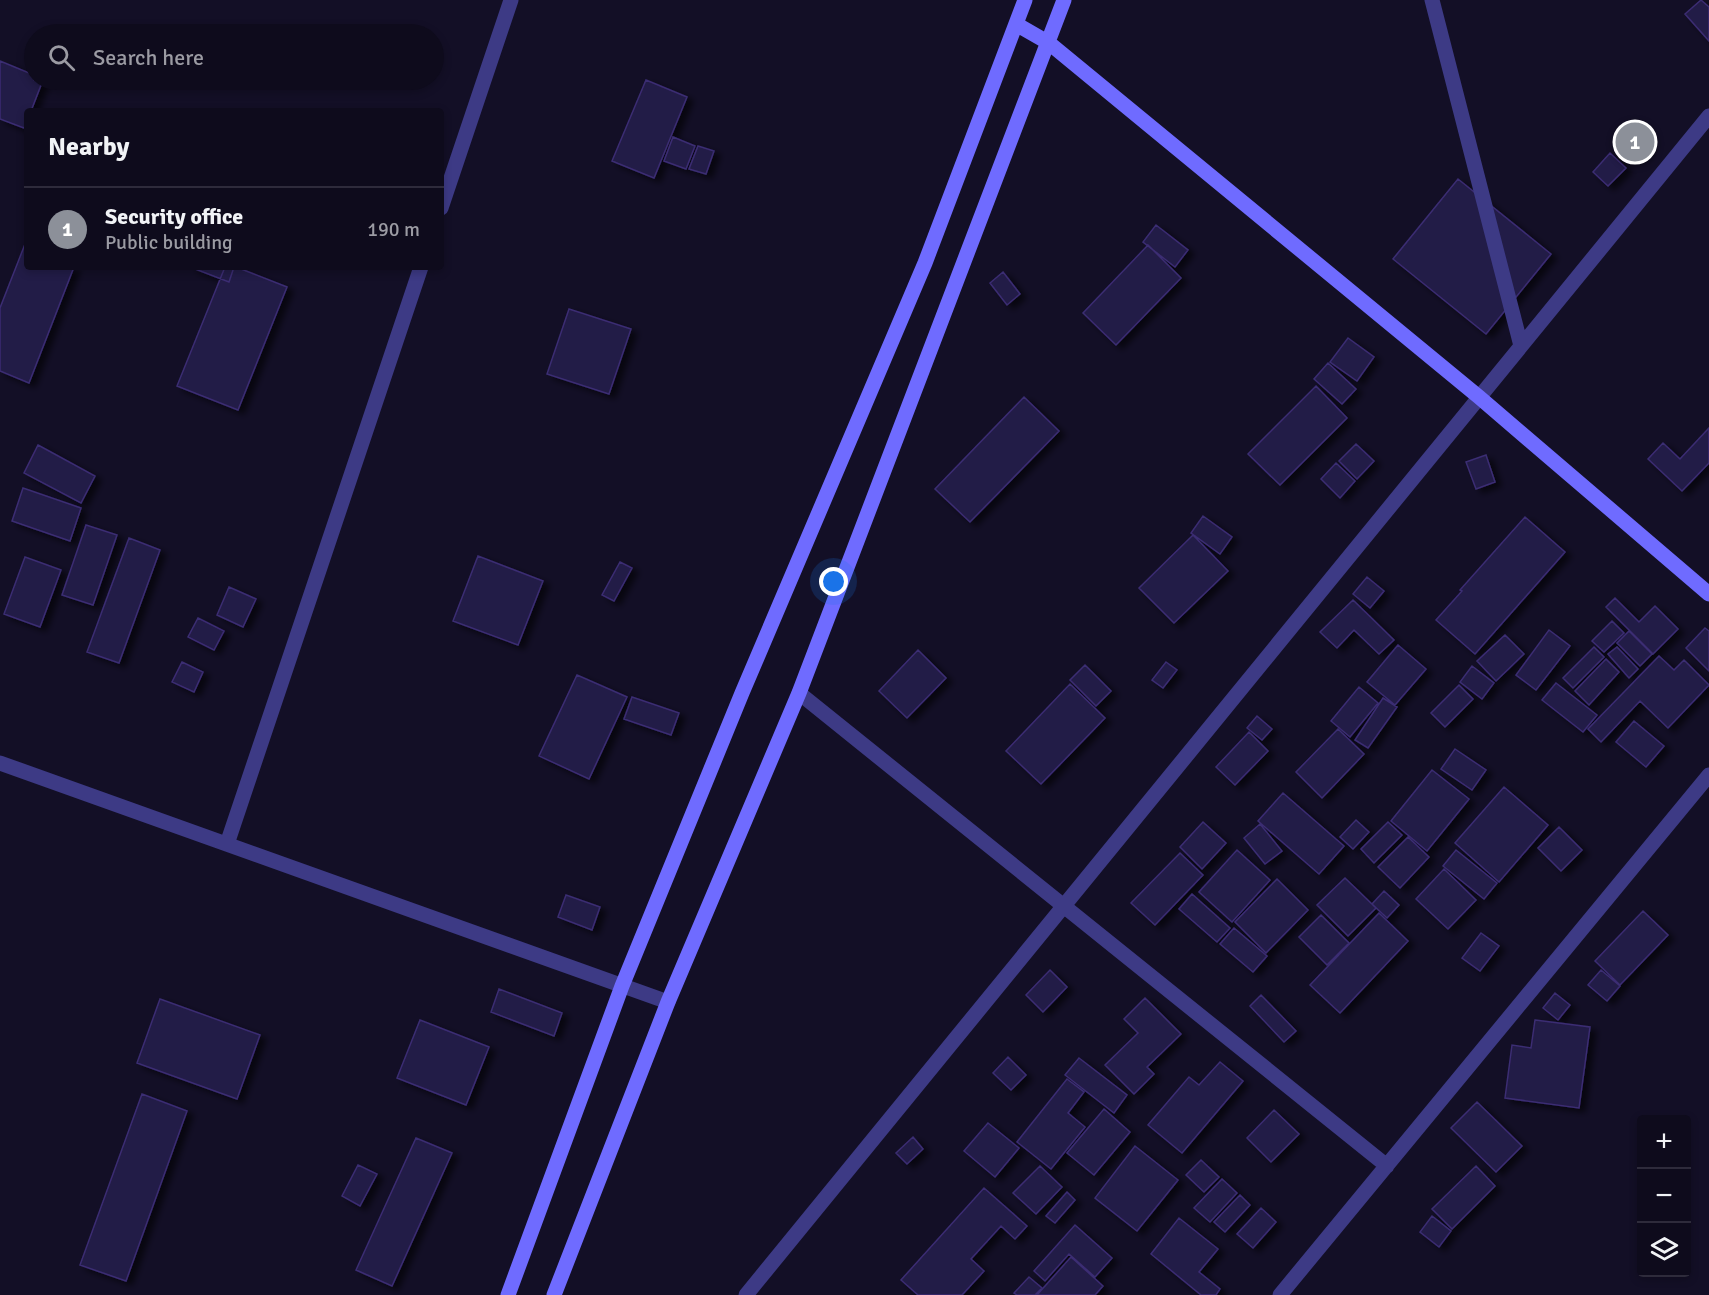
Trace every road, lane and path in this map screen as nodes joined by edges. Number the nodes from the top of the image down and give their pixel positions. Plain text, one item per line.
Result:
1 (511, 0) edge
2 (1025, 0) edge
3 (1064, 0) edge
4 (1432, 0) edge
5 (1016, 24) junction
6 (1049, 43) junction
7 (1709, 116) edge
8 (444, 199) edge
9 (420, 270) edge
10 (1521, 346) junction
11 (1479, 397) junction
12 (1709, 594) edge
13 (799, 693) junction
14 (0, 763) edge
15 (1709, 775) edge
16 (228, 844) junction
17 (1064, 906) junction
18 (622, 986) junction
19 (668, 1002) junction
20 (1388, 1166) junction
21 (508, 1295) edge
22 (554, 1295) edge
23 (746, 1295) edge
24 (1280, 1295) edge

1 - 8 street
2 - 5 main road
3 - 6 main road
4 - 10 street
5 - 6 main road
5 - 18 main road
6 - 11 main road
6 - 13 main road
7 - 10 street
9 - 16 street
10 - 11 street
11 - 12 main road
11 - 17 street
13 - 17 street
13 - 19 main road
14 - 16 street
15 - 20 street
16 - 18 street
17 - 20 street
17 - 23 street
18 - 19 street
18 - 21 main road
19 - 22 main road
20 - 24 street

